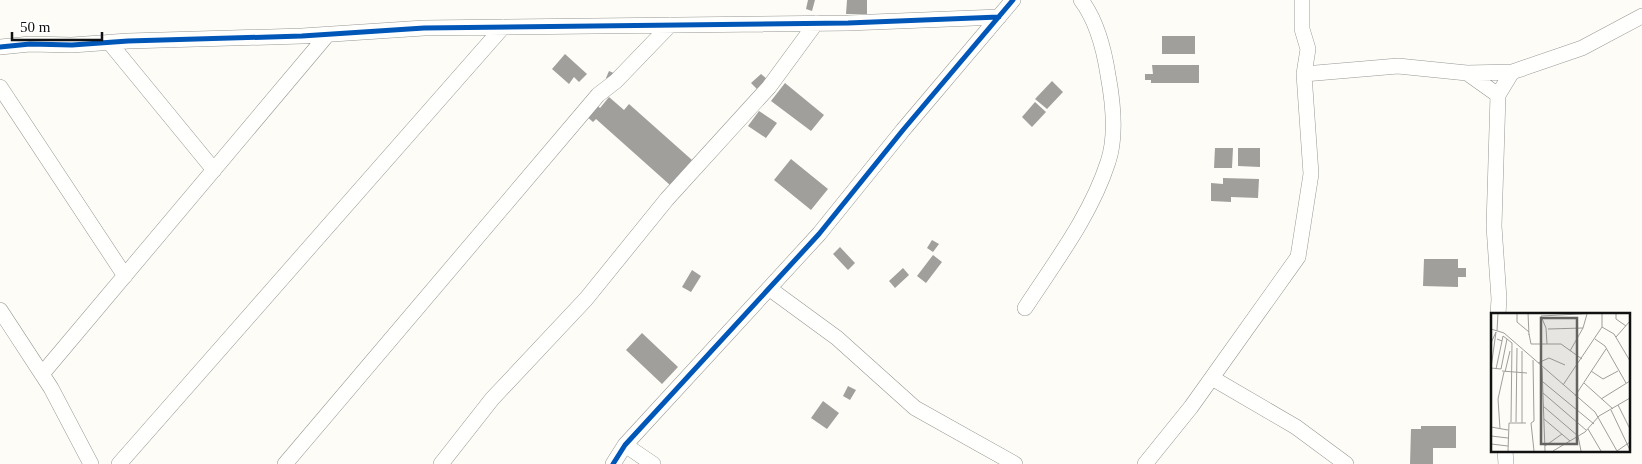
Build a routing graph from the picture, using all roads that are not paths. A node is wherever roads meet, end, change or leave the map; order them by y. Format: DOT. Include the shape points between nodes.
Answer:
graph roads {
  1 [pos="1013,0"];
  2 [pos="1081,0"];
  3 [pos="1302,0"];
  4 [pos="1642,16"];
  5 [pos="999,17"];
  6 [pos="816,23"];
  7 [pos="670,25"];
  8 [pos="503,27"];
  9 [pos="328,34"];
  10 [pos="109,42"];
  11 [pos="0,47"];
  12 [pos="1467,72"];
  13 [pos="1512,72"];
  14 [pos="1304,74"];
  15 [pos="0,87"];
  16 [pos="1498,95"];
  17 [pos="214,170"];
  18 [pos="125,276"];
  19 [pos="770,289"];
  20 [pos="1025,308"];
  21 [pos="0,310"];
  22 [pos="1498,313"];
  23 [pos="42,374"];
  24 [pos="1212,378"];
  25 [pos="626,445"];
  26 [pos="91,464"];
  27 [pos="119,464"];
  28 [pos="285,464"];
  29 [pos="441,464"];
  30 [pos="613,464"];
  31 [pos="653,464"];
  32 [pos="1015,464"];
  33 [pos="1145,464"];
  34 [pos="1346,464"];
  1 -- 5 [label="street"];
  2 -- 20 [label="street" via="1090,12 1105,55 1114,109 1109,161 1084,217"];
  3 -- 14 [label="street" via="1302,29 1308,48"];
  4 -- 13 [label="street" via="1582,48"];
  5 -- 6 [label="street"];
  5 -- 19 [label="street"];
  6 -- 7 [label="street"];
  6 -- 29 [label="street" via="769,87 667,199 586,300 492,399"];
  7 -- 8 [label="street"];
  7 -- 28 [label="street" via="598,96"];
  8 -- 9 [label="street"];
  8 -- 27 [label="street"];
  9 -- 10 [label="street"];
  9 -- 17 [label="street"];
  10 -- 11 [label="street"];
  10 -- 17 [label="street"];
  12 -- 13 [label="street"];
  12 -- 14 [label="street" via="1398,66"];
  12 -- 16 [label="street"];
  13 -- 16 [label="street"];
  14 -- 24 [label="street" via="1311,174 1298,257"];
  15 -- 18 [label="street"];
  16 -- 22 [label="street" via="1494,226"];
  17 -- 18 [label="street"];
  18 -- 23 [label="street"];
  19 -- 25 [label="street"];
  19 -- 32 [label="street" via="837,338 915,408"];
  21 -- 23 [label="street"];
  23 -- 26 [label="street"];
  24 -- 33 [label="street"];
  24 -- 34 [label="street" via="1296,427"];
  25 -- 30 [label="street"];
  25 -- 31 [label="street"];
}
